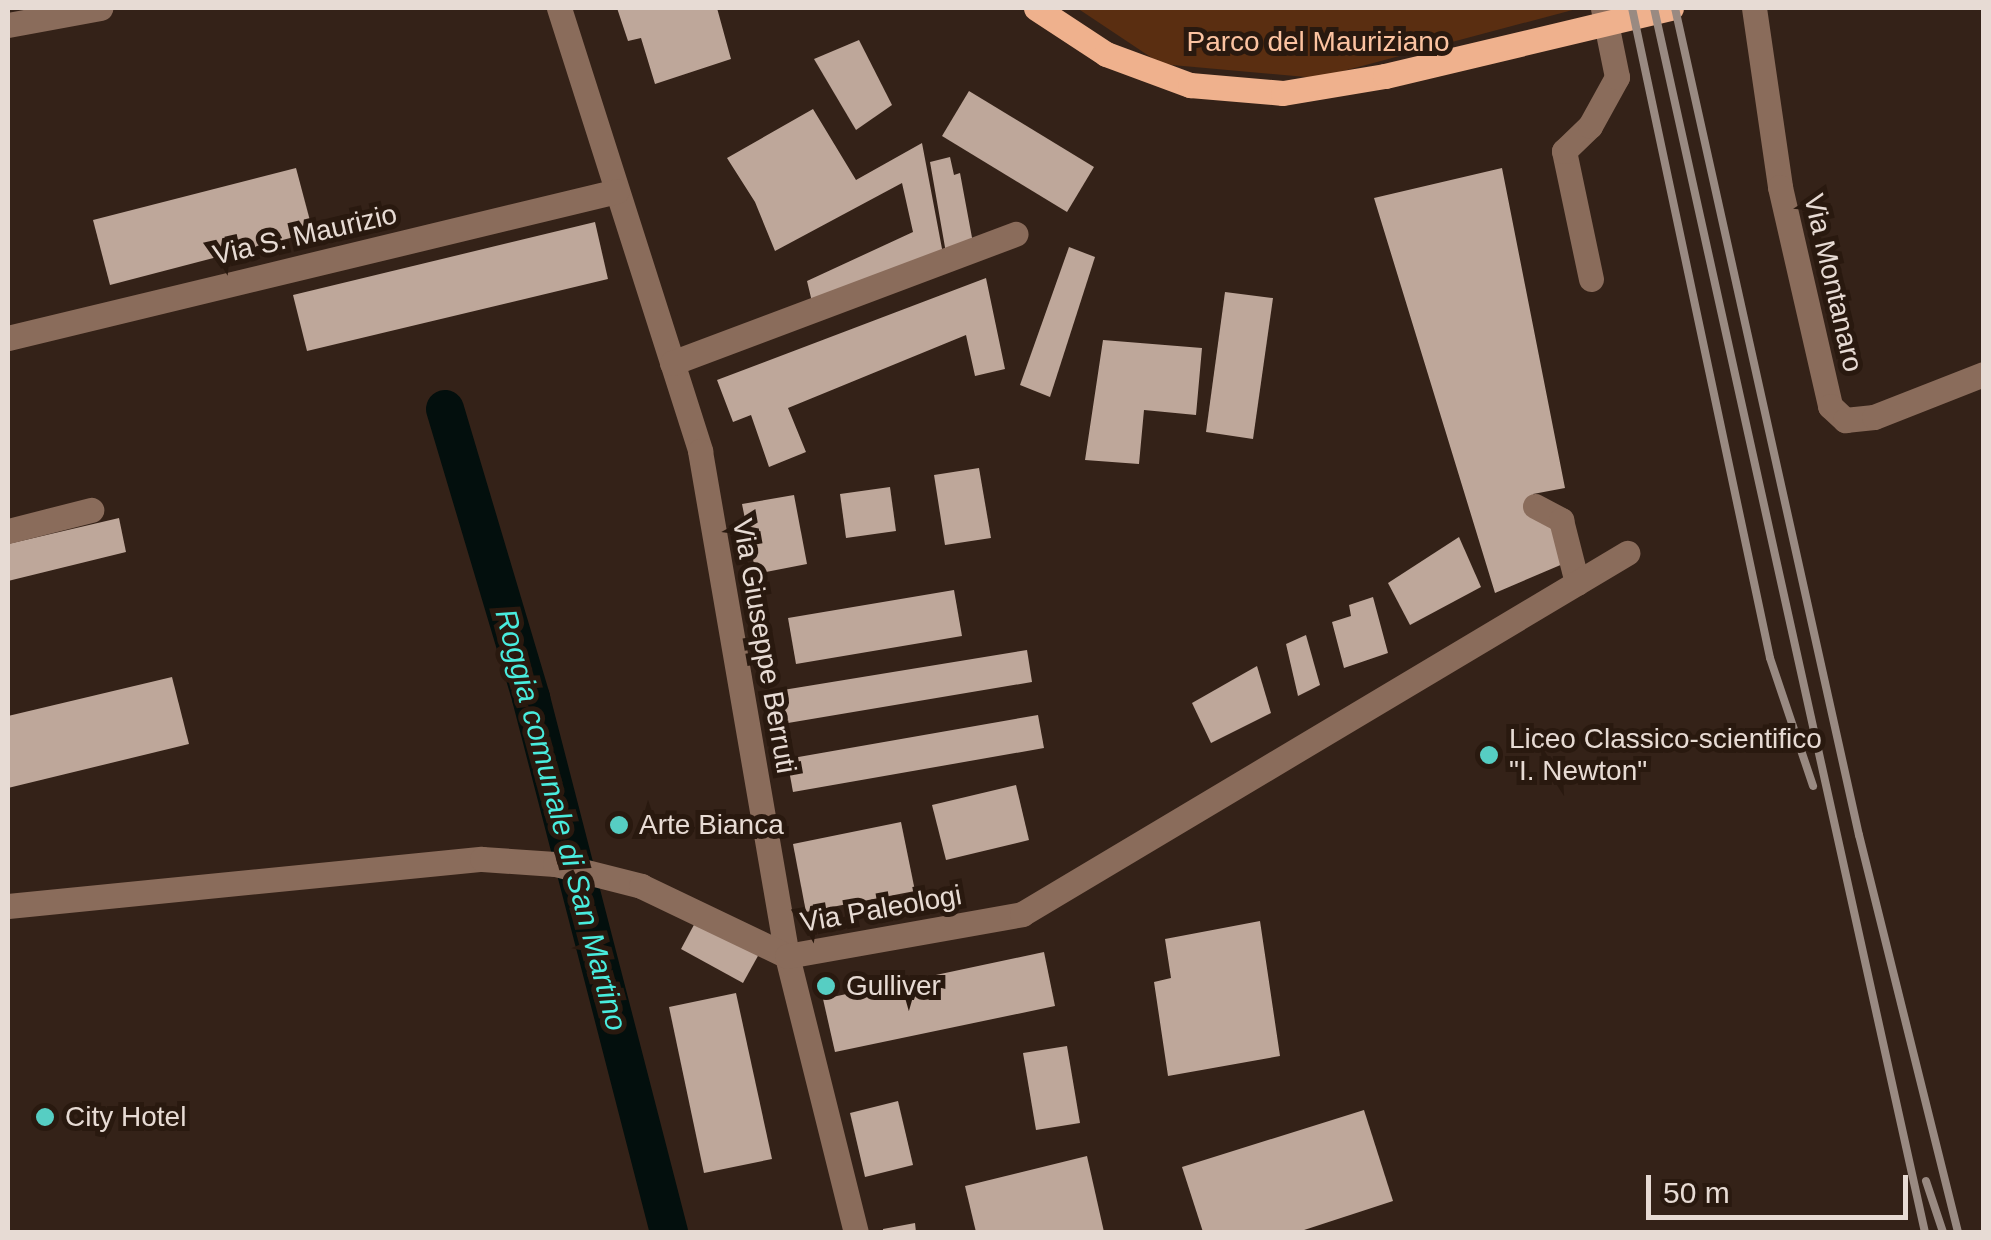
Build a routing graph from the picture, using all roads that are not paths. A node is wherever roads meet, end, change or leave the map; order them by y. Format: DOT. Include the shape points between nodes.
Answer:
graph roads {
  1 [pos="100,8"];
  2 [pos="559,8"];
  3 [pos="1036,8"];
  4 [pos="1603,8"];
  5 [pos="1670,8"];
  6 [pos="1754,8"];
  7 [pos="8,25"];
  8 [pos="617,192"];
  9 [pos="1016,234"];
  10 [pos="1591,279"];
  11 [pos="8,338"];
  12 [pos="672,363"];
  13 [pos="1984,374"];
  14 [pos="1535,506"];
  15 [pos="91,510"];
  16 [pos="8,531"];
  17 [pos="1627,553"];
  18 [pos="1577,583"];
  19 [pos="8,906"];
  20 [pos="787,956"];
  21 [pos="856,1232"];
  1 -- 7 [label="street"];
  2 -- 8 [label="street, Via Giuseppe Berruti"];
  3 -- 5 [label="main road" via="1106,54 1190,86 1282,93 1385,76"];
  4 -- 10 [label="street" via="1617,76 1590,126 1564,151"];
  6 -- 13 [label="street, Via Montanaro" via="1780,188 1830,406 1845,420 1874,417"];
  8 -- 11 [label="street, Via S. Maurizio"];
  8 -- 12 [label="street, Via Giuseppe Berruti"];
  9 -- 12 [label="street"];
  12 -- 20 [label="street, Via Giuseppe Berruti" via="700,450"];
  14 -- 18 [label="street" via="1561,520"];
  15 -- 16 [label="street"];
  17 -- 18 [label="street, Via Paleologi"];
  18 -- 20 [label="street, Via Paleologi" via="1022,914"];
  19 -- 20 [label="street, Via Paleologi" via="482,858 555,864 642,886"];
  20 -- 21 [label="street, Via Giuseppe Berruti"];
}
